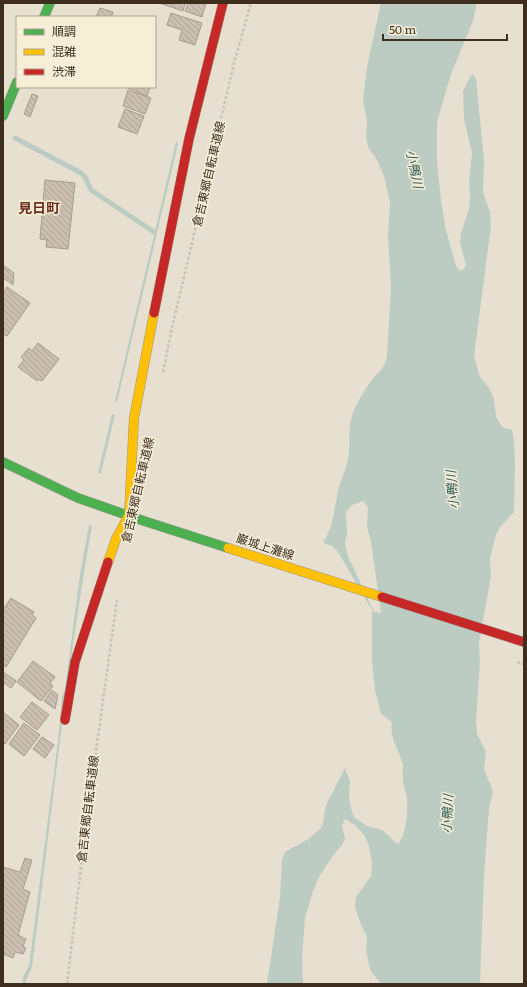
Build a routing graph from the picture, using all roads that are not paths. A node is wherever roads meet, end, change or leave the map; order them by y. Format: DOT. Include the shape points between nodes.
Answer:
graph roads {
  1 [pos="50,3"];
  2 [pos="224,3"];
  3 [pos="44,16"];
  4 [pos="16,84"];
  5 [pos="3,116"];
  6 [pos="3,462"];
  7 [pos="129,515"];
  8 [pos="524,642"];
  9 [pos="65,720"];
  1 -- 3 [label="street"];
  2 -- 7 [label="street" via="189,139 142,372 134,418"];
  4 -- 5 [label="street"];
  6 -- 7 [label="street, 巌城上灘線" via="78,498"];
  7 -- 8 [label="street, 巌城上灘線"];
  7 -- 9 [label="street" via="116,539 75,662"];
}
